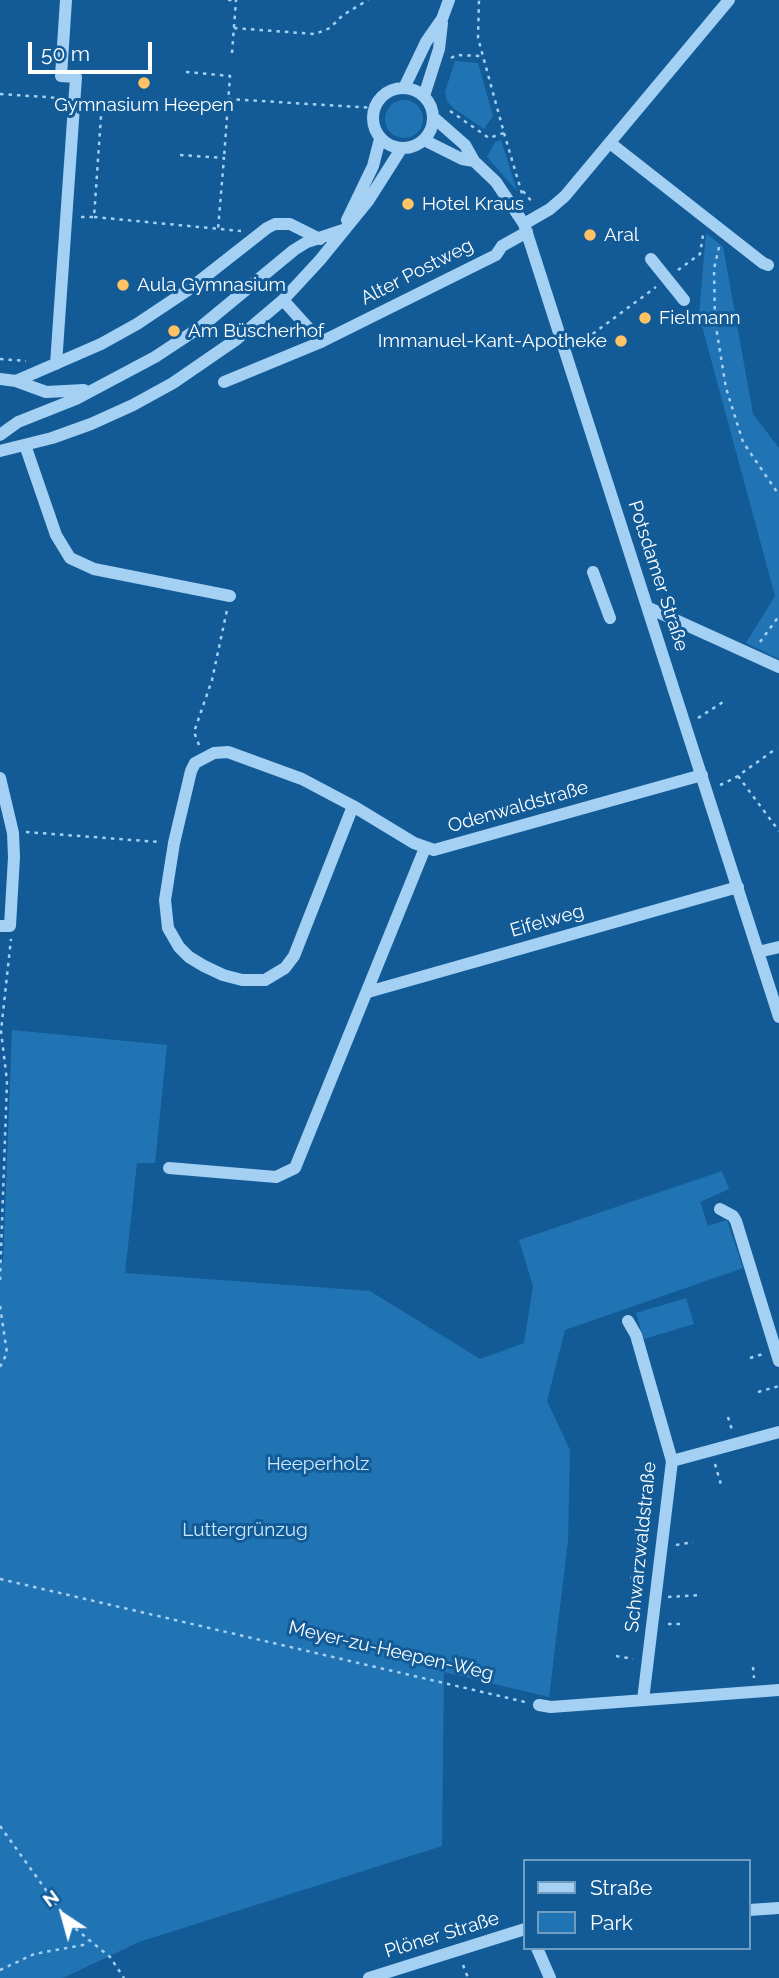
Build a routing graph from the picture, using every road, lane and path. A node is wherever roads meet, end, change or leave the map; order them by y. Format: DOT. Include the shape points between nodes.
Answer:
graph roads {
  1 [pos="66,0"];
  2 [pos="228,0"];
  3 [pos="236,0"];
  4 [pos="368,0"];
  5 [pos="449,0"];
  6 [pos="479,0"];
  7 [pos="729,0"];
  8 [pos="442,19"];
  9 [pos="234,28"];
  10 [pos="232,52"];
  11 [pos="482,57"];
  12 [pos="433,67"];
  13 [pos="186,72"];
  14 [pos="404,88"];
  15 [pos="0,94"];
  16 [pos="424,96"];
  17 [pos="228,99"];
  18 [pos="81,100"];
  19 [pos="374,108"];
  20 [pos="433,117"];
  21 [pos="504,133"];
  22 [pos="380,139"];
  23 [pos="424,140"];
  24 [pos="610,142"];
  25 [pos="401,149"];
  26 [pos="180,155"];
  27 [pos="224,158"];
  28 [pos="474,161"];
  29 [pos="523,191"];
  30 [pos="67,216"];
  31 [pos="94,218"];
  32 [pos="705,218"];
  33 [pos="526,228"];
  34 [pos="218,229"];
  35 [pos="343,230"];
  36 [pos="260,234"];
  37 [pos="727,235"];
  38 [pos="320,239"];
  39 [pos="652,259"];
  40 [pos="768,265"];
  41 [pos="667,279"];
  42 [pos="283,300"];
  43 [pos="684,300"];
  44 [pos="321,342"];
  45 [pos="579,344"];
  46 [pos="56,364"];
  47 [pos="0,379"];
  48 [pos="16,381"];
  49 [pos="223,383"];
  50 [pos="95,388"];
  51 [pos="0,435"];
  52 [pos="25,445"];
  53 [pos="0,451"];
  54 [pos="779,495"];
  55 [pos="593,572"];
  56 [pos="230,596"];
  57 [pos="649,608"];
  58 [pos="779,616"];
  59 [pos="610,618"];
  60 [pos="752,655"];
  61 [pos="779,667"];
  62 [pos="723,702"];
  63 [pos="685,722"];
  64 [pos="777,748"];
  65 [pos="203,758"];
  66 [pos="702,775"];
  67 [pos="738,776"];
  68 [pos="0,778"];
  69 [pos="706,789"];
  70 [pos="353,806"];
  71 [pos="779,831"];
  72 [pos="13,833"];
  73 [pos="174,844"];
  74 [pos="425,848"];
  75 [pos="738,887"];
  76 [pos="5,926"];
  77 [pos="779,947"];
  78 [pos="758,952"];
  79 [pos="368,992"];
  80 [pos="779,1017"];
  81 [pos="2,1058"];
  82 [pos="169,1168"];
  83 [pos="720,1209"];
  84 [pos="0,1280"];
  85 [pos="0,1306"];
  86 [pos="628,1321"];
  87 [pos="779,1360"];
  88 [pos="0,1367"];
  89 [pos="779,1386"];
  90 [pos="758,1392"];
  91 [pos="779,1432"];
  92 [pos="710,1451"];
  93 [pos="672,1461"];
  94 [pos="722,1488"];
  95 [pos="0,1579"];
  96 [pos="656,1595"];
  97 [pos="699,1595"];
  98 [pos="616,1656"];
  99 [pos="648,1661"];
  100 [pos="779,1690"];
  101 [pos="643,1700"];
  102 [pos="539,1705"];
  103 [pos="0,1826"];
  104 [pos="779,1908"];
  105 [pos="751,1910"];
  106 [pos="524,1929"];
  107 [pos="89,1940"];
  108 [pos="538,1950"];
  109 [pos="0,1970"];
  110 [pos="124,1978"];
  111 [pos="369,1978"];
  112 [pos="550,1978"];
  1 -- 18 [label="street" via="61,76 76,76"];
  2 -- 3 [label="path"];
  3 -- 9 [label="path"];
  4 -- 9 [label="path" via="315,34"];
  5 -- 8 [label="street"];
  6 -- 11 [label="path" via="476,24"];
  7 -- 24 [label="street, Alter Postweg"];
  8 -- 12 [label="street"];
  8 -- 14 [label="street"];
  9 -- 10 [label="path"];
  11 -- 12 [label="path" via="457,55"];
  11 -- 21 [label="path"];
  12 -- 16 [label="street"];
  13 -- 17 [label="path" via="230,76"];
  14 -- 16 [label="street"];
  14 -- 19 [label="street" via="389,91"];
  15 -- 18 [label="path"];
  16 -- 20 [label="street"];
  16 -- 21 [label="path" via="489,138"];
  17 -- 19 [label="path"];
  17 -- 27 [label="path"];
  18 -- 30 [label="street"];
  18 -- 31 [label="path" via="102,102"];
  19 -- 22 [label="street" via="374,128"];
  20 -- 23 [label="street"];
  20 -- 28 [label="street, Potsdamer Straße" via="465,145"];
  21 -- 29 [label="path"];
  22 -- 25 [label="street"];
  22 -- 35 [label="street" via="373,166"];
  23 -- 25 [label="street"];
  23 -- 28 [label="street, Potsdamer Straße"];
  24 -- 32 [label="street"];
  24 -- 33 [label="street, Alter Postweg" via="556,204"];
  25 -- 35 [label="street"];
  26 -- 27 [label="path"];
  27 -- 34 [label="path"];
  28 -- 33 [label="street, Potsdamer Straße" via="496,181"];
  30 -- 31 [label="path"];
  30 -- 46 [label="street"];
  31 -- 34 [label="path"];
  32 -- 37 [label="street"];
  32 -- 41 [label="path" via="700,254"];
  33 -- 44 [label="street, Alter Postweg" via="496,254"];
  33 -- 57 [label="street, Potsdamer Straße"];
  34 -- 36 [label="path"];
  35 -- 38 [label="street"];
  35 -- 42 [label="street"];
  36 -- 38 [label="street" via="275,224 290,223"];
  36 -- 46 [label="street" via="155,313"];
  37 -- 40 [label="street"];
  37 -- 54 [label="path" via="713,269 715,321 726,388 743,442"];
  38 -- 50 [label="street" via="284,257 175,345"];
  39 -- 41 [label="street"];
  41 -- 43 [label="street"];
  41 -- 45 [label="path"];
  42 -- 44 [label="street"];
  42 -- 52 [label="street" via="173,383 91,424"];
  44 -- 49 [label="street, Alter Postweg"];
  46 -- 48 [label="street"];
  47 -- 48 [label="street"];
  48 -- 50 [label="street" via="46,392"];
  50 -- 51 [label="street" via="18,422"];
  52 -- 53 [label="street"];
  52 -- 56 [label="street" via="56,535 70,558 94,569"];
  55 -- 59 [label="street"];
  56 -- 65 [label="path" via="212,680 194,732"];
  57 -- 60 [label="street"];
  57 -- 63 [label="street, Potsdamer Straße"];
  58 -- 60 [label="path"];
  60 -- 61 [label="street"];
  62 -- 63 [label="path"];
  63 -- 66 [label="street, Potsdamer Straße"];
  64 -- 67 [label="path"];
  65 -- 70 [label="street, Odenwaldstraße" via="228,752 302,779"];
  65 -- 73 [label="street" via="191,771"];
  66 -- 69 [label="street, Potsdamer Straße"];
  66 -- 74 [label="street, Odenwaldstraße" via="439,850"];
  67 -- 69 [label="path"];
  67 -- 71 [label="path"];
  68 -- 72 [label="street"];
  69 -- 75 [label="street, Potsdamer Straße"];
  70 -- 73 [label="street" via="294,956 285,968 265,980 223,975 189,957 172,938 165,900"];
  70 -- 74 [label="street, Odenwaldstraße"];
  72 -- 73 [label="path"];
  72 -- 76 [label="street" via="13,880"];
  74 -- 79 [label="street"];
  75 -- 78 [label="street, Potsdamer Straße"];
  75 -- 79 [label="street, Eifelweg"];
  76 -- 81 [label="path" via="12,935"];
  77 -- 78 [label="street"];
  78 -- 80 [label="street, Potsdamer Straße"];
  79 -- 82 [label="street" via="295,1168 276,1177"];
  81 -- 84 [label="path" via="7,1081"];
  83 -- 87 [label="street" via="736,1221"];
  85 -- 88 [label="path" via="7,1353"];
  86 -- 93 [label="street, Schwarzwaldstraße"];
  89 -- 90 [label="path"];
  91 -- 92 [label="street"];
  92 -- 93 [label="street"];
  92 -- 94 [label="path"];
  93 -- 96 [label="street, Schwarzwaldstraße"];
  95 -- 102 [label="path, Meyer-zu-Heepen-Weg"];
  96 -- 97 [label="path"];
  96 -- 99 [label="street, Schwarzwaldstraße"];
  98 -- 99 [label="path"];
  99 -- 101 [label="street, Schwarzwaldstraße"];
  100 -- 101 [label="street"];
  101 -- 102 [label="street"];
  103 -- 107 [label="path" via="71,1925"];
  104 -- 105 [label="street"];
  106 -- 111 [label="street, Plöner Straße"];
  107 -- 109 [label="path" via="34,1954"];
  107 -- 110 [label="path" via="110,1957"];
  108 -- 112 [label="street"];
}
